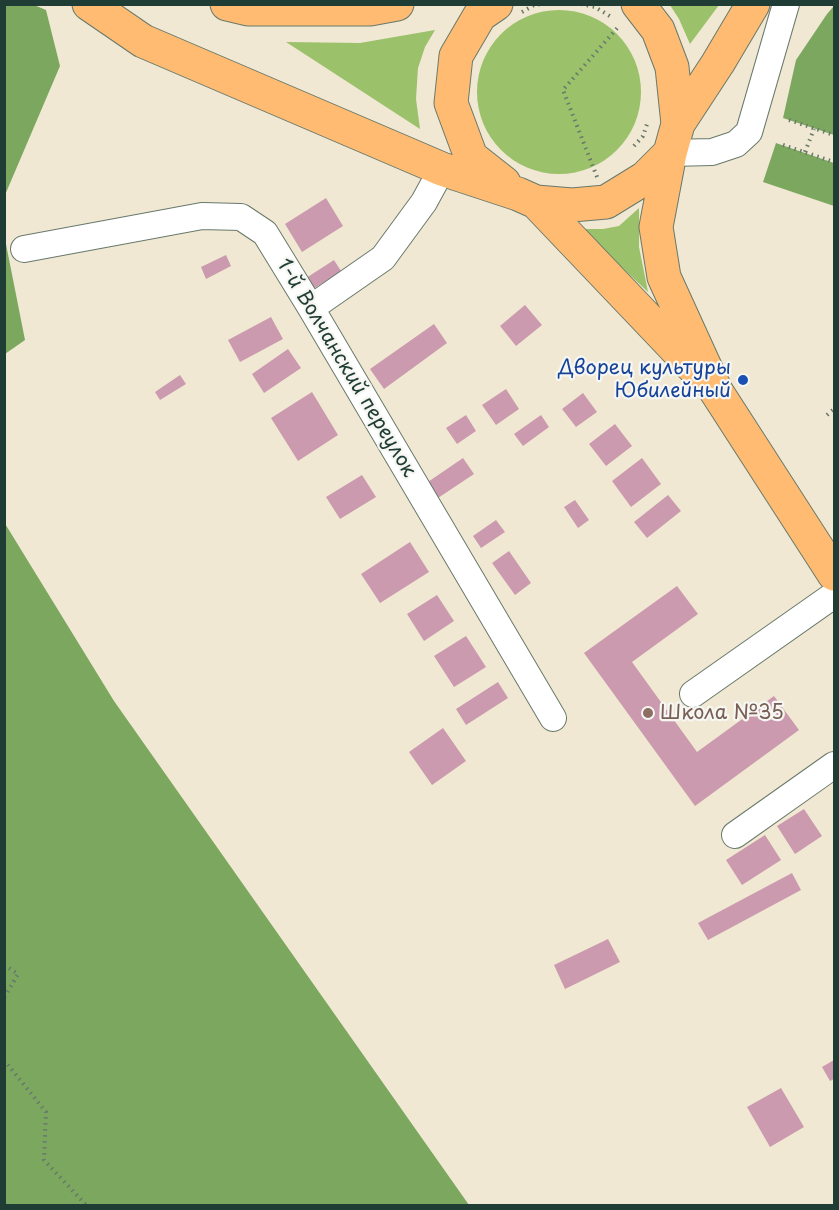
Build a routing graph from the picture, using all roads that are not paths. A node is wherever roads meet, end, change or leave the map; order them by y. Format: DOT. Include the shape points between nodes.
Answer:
graph roads {
  1 [pos="89,4"];
  2 [pos="228,4"];
  3 [pos="397,4"];
  4 [pos="638,4"];
  5 [pos="753,4"];
  6 [pos="786,4"];
  7 [pos="506,9"];
  8 [pos="451,102"];
  9 [pos="666,131"];
  10 [pos="442,169"];
  11 [pos="527,198"];
  12 [pos="24,249"];
  13 [pos="311,308"];
  14 [pos="716,391"];
  15 [pos="831,562"];
  16 [pos="834,595"];
  17 [pos="693,694"];
  18 [pos="553,718"];
  19 [pos="834,765"];
  20 [pos="735,835"];
  1 -- 10 [label="main road" via="143,41"];
  2 -- 3 [label="main road" via="248,9 370,9"];
  4 -- 9 [label="main road" via="658,30 672,67"];
  5 -- 9 [label="main road" via="718,63"];
  6 -- 9 [label="street" via="749,132 736,144 712,152"];
  7 -- 8 [label="main road" via="480,15 456,56"];
  8 -- 10 [label="main road"];
  8 -- 11 [label="main road" via="471,157"];
  9 -- 11 [label="main road" via="645,178 599,182 572,205"];
  9 -- 14 [label="main road" via="656,227 664,277"];
  10 -- 11 [label="main road"];
  10 -- 13 [label="street" via="424,202 383,258"];
  11 -- 14 [label="main road"];
  12 -- 13 [label="street, 1-й Волчанский переулок" via="202,216 241,217 265,233"];
  13 -- 18 [label="street, 1-й Волчанский переулок"];
  14 -- 15 [label="main road"];
  16 -- 17 [label="street"];
  19 -- 20 [label="street"];
}
